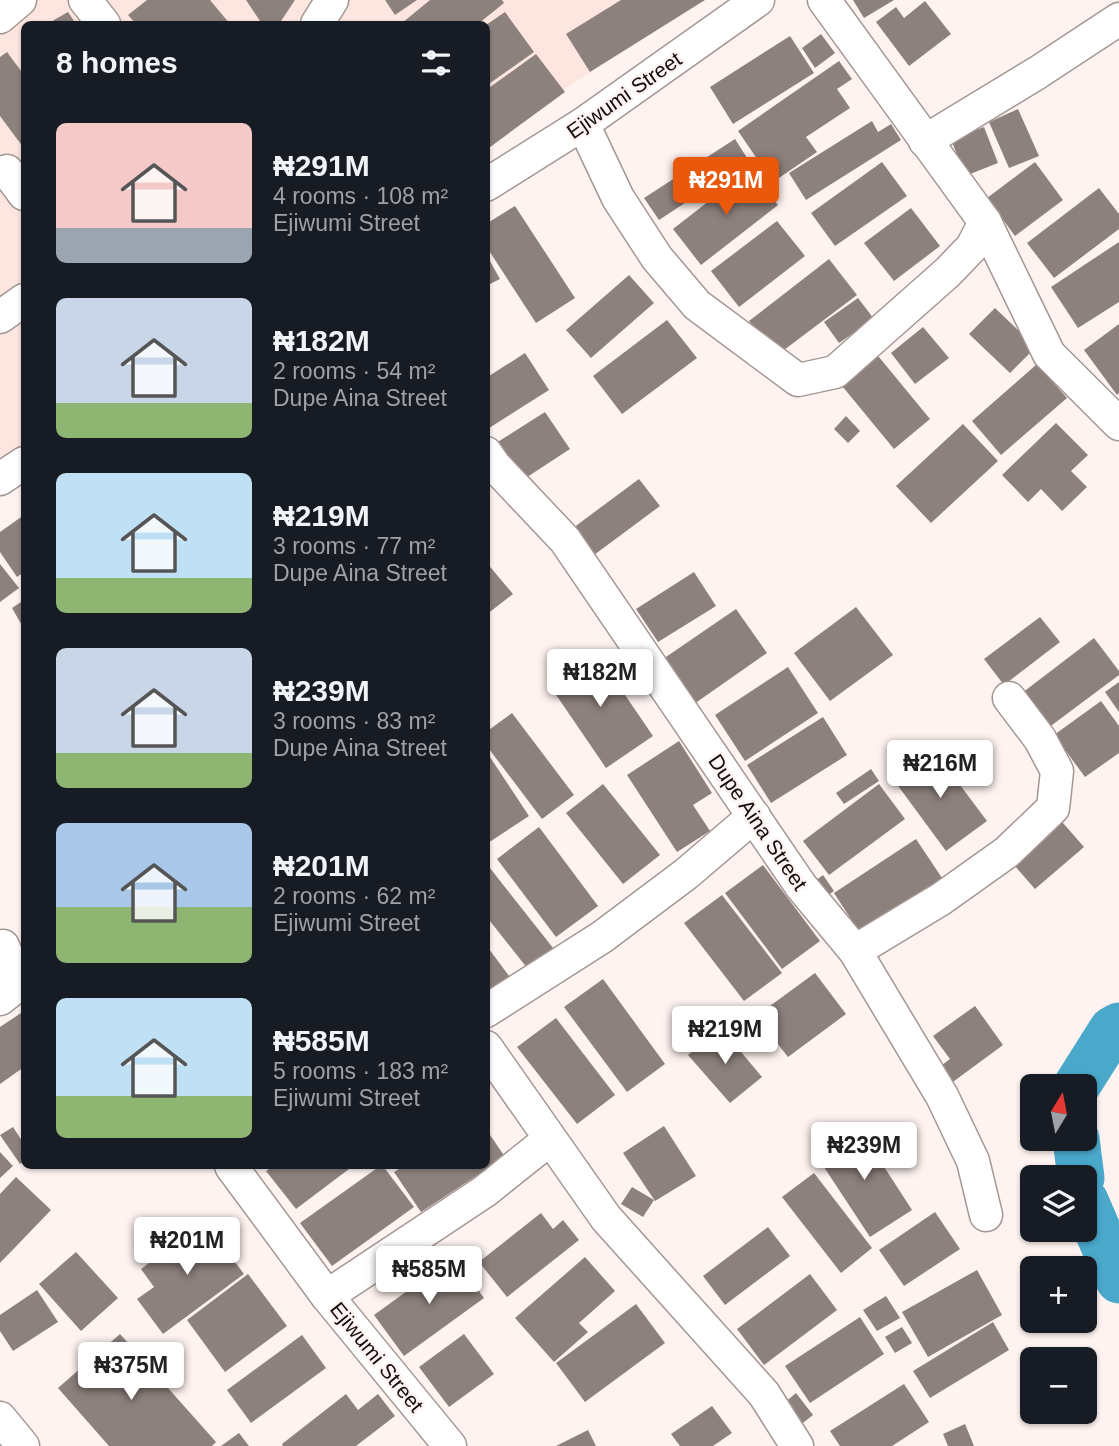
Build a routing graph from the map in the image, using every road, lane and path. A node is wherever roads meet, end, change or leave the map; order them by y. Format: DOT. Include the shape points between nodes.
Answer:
graph roads {
  1 [pos="20,0"];
  2 [pos="85,0"];
  3 [pos="332,0"];
  4 [pos="758,0"];
  5 [pos="824,0"];
  6 [pos="0,17"];
  7 [pos="1119,19"];
  8 [pos="102,21"];
  9 [pos="319,21"];
  10 [pos="583,124"];
  11 [pos="925,141"];
  12 [pos="490,183"];
  13 [pos="985,222"];
  14 [pos="21,302"];
  15 [pos="0,317"];
  16 [pos="1119,424"];
  17 [pos="490,459"];
  18 [pos="21,465"];
  19 [pos="0,479"];
  20 [pos="1009,698"];
  21 [pos="754,816"];
  22 [pos="9,947"];
  23 [pos="855,951"];
  24 [pos="0,999"];
  25 [pos="490,1008"];
  26 [pos="490,1053"];
  27 [pos="550,1139"];
  28 [pos="233,1169"];
  29 [pos="986,1215"];
  30 [pos="327,1296"];
  31 [pos="0,1418"];
  32 [pos="23,1446"];
  33 [pos="450,1446"];
  34 [pos="797,1446"];
  1 -- 6 [label="street"];
  2 -- 8 [label="street"];
  3 -- 9 [label="street"];
  4 -- 10 [label="street, Ejiwumi Street"];
  5 -- 11 [label="street"];
  7 -- 11 [label="street"];
  10 -- 12 [label="street, Ejiwumi Street"];
  10 -- 13 [label="street" via="618,198 657,258 697,305 798,380 835,372 948,272 972,247"];
  11 -- 13 [label="street"];
  13 -- 16 [label="street" via="1049,354"];
  14 -- 15 [label="street"];
  17 -- 21 [label="street, Dupe Aina Street" via="565,540"];
  18 -- 19 [label="street"];
  20 -- 23 [label="street" via="1057,771 1052,808 1007,852"];
  21 -- 23 [label="street, Dupe Aina Street" via="800,886"];
  21 -- 25 [label="street" via="601,937"];
  22 -- 24 [label="street" via="19,984"];
  23 -- 29 [label="street, Dupe Aina Street" via="942,1096 973,1161"];
  26 -- 27 [label="street"];
  27 -- 30 [label="street" via="485,1191"];
  27 -- 34 [label="street" via="606,1218 764,1394"];
  28 -- 30 [label="street, Ejiwumi Street"];
  30 -- 33 [label="street, Ejiwumi Street"];
  31 -- 32 [label="street"];
}
